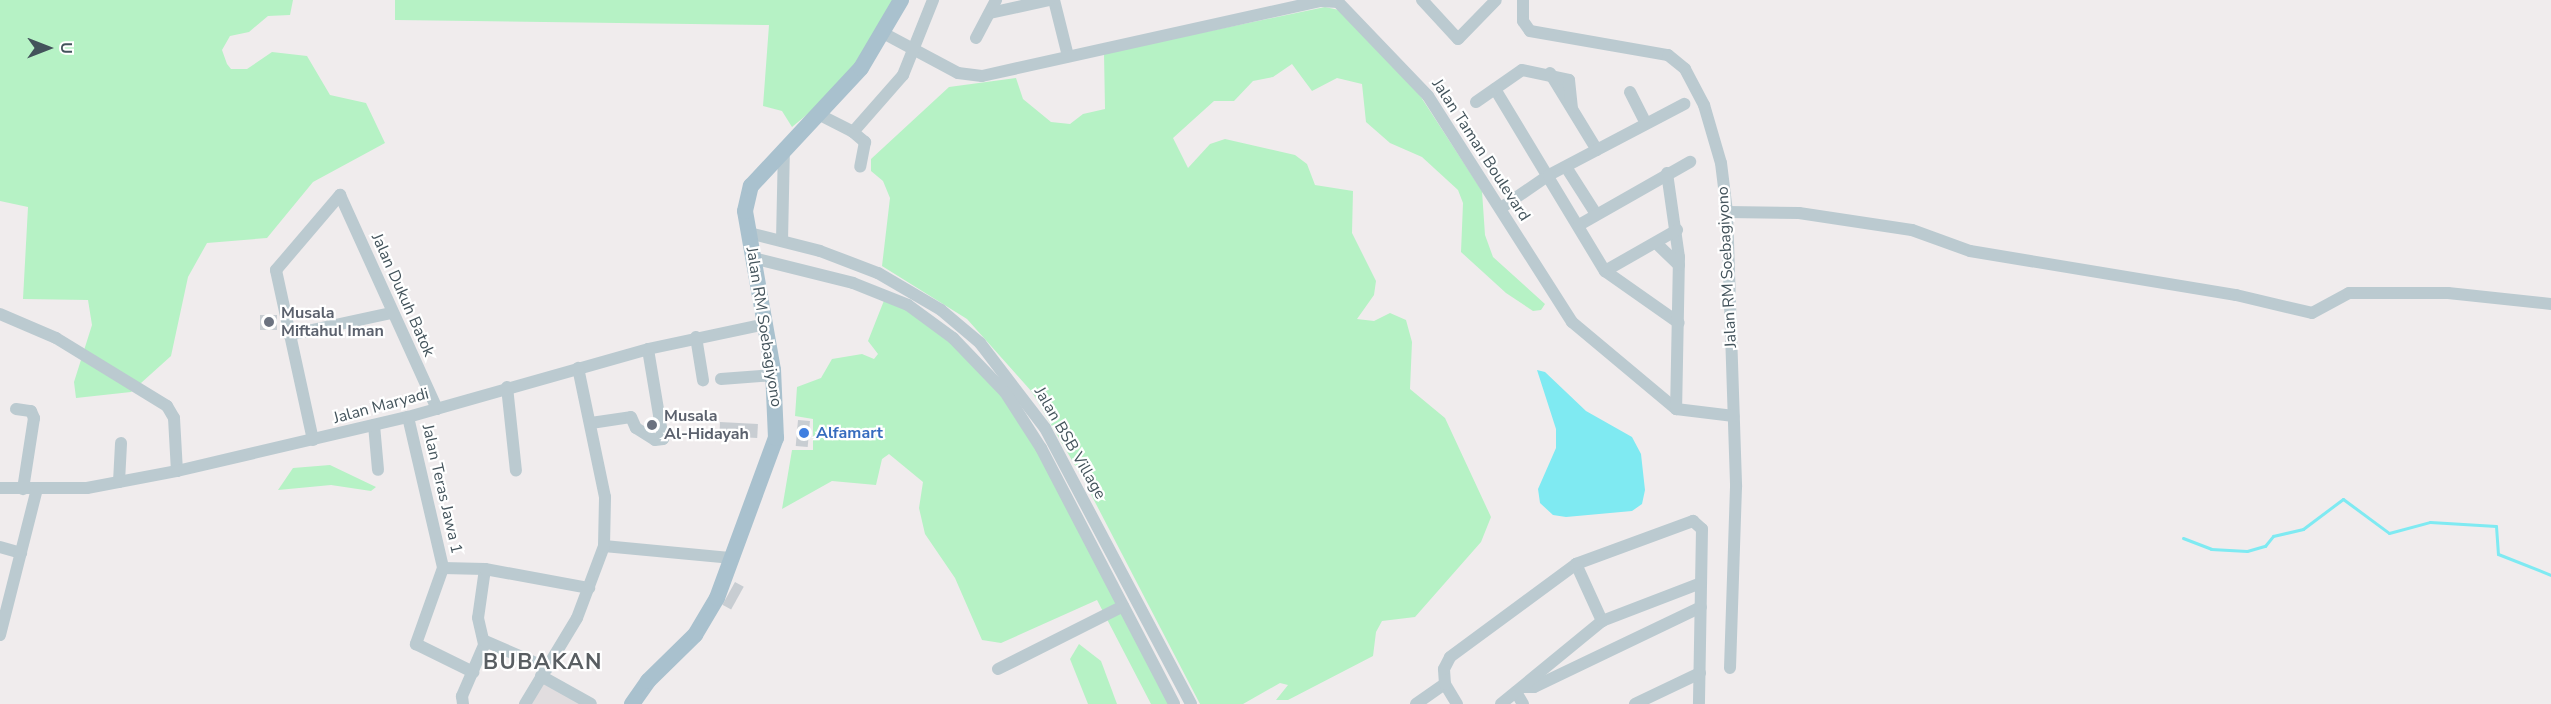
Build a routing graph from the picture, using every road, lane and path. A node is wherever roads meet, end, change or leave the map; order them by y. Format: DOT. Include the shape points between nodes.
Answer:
graph roads {
  1 [pos="901,0"];
  2 [pos="933,0"];
  3 [pos="996,0"];
  4 [pos="1048,0"];
  5 [pos="1054,0"];
  6 [pos="1422,0"];
  7 [pos="1496,0"];
  8 [pos="1523,0"];
  9 [pos="1334,1"];
  10 [pos="990,13"];
  11 [pos="885,34"];
  12 [pos="976,38"];
  13 [pos="915,50"];
  14 [pos="1068,56"];
  15 [pos="1495,89"];
  16 [pos="1630,92"];
  17 [pos="1476,102"];
  18 [pos="1684,104"];
  19 [pos="818,114"];
  20 [pos="1645,121"];
  21 [pos="853,132"];
  22 [pos="784,147"];
  23 [pos="1597,150"];
  24 [pos="1690,162"];
  25 [pos="860,167"];
  26 [pos="1566,167"];
  27 [pos="1667,173"];
  28 [pos="1549,175"];
  29 [pos="1501,208"];
  30 [pos="1727,212"];
  31 [pos="1596,214"];
  32 [pos="1579,225"];
  33 [pos="1677,230"];
  34 [pos="749,233"];
  35 [pos="782,241"];
  36 [pos="1656,243"];
  37 [pos="753,258"];
  38 [pos="1679,265"];
  39 [pos="1605,271"];
  40 [pos="2551,304"];
  41 [pos="392,313"];
  42 [pos="0,314"];
  43 [pos="1679,323"];
  44 [pos="766,324"];
  45 [pos="289,335"];
  46 [pos="696,337"];
  47 [pos="648,349"];
  48 [pos="578,368"];
  49 [pos="774,375"];
  50 [pos="721,379"];
  51 [pos="703,380"];
  52 [pos="507,387"];
  53 [pos="16,409"];
  54 [pos="436,409"];
  55 [pos="1676,409"];
  56 [pos="1734,416"];
  57 [pos="408,417"];
  58 [pos="591,423"];
  59 [pos="374,425"];
  60 [pos="313,440"];
  61 [pos="121,443"];
  62 [pos="378,470"];
  63 [pos="177,471"];
  64 [pos="516,471"];
  65 [pos="119,482"];
  66 [pos="0,488"];
  67 [pos="23,489"];
  68 [pos="37,489"];
  69 [pos="604,546"];
  70 [pos="0,547"];
  71 [pos="21,554"];
  72 [pos="732,558"];
  73 [pos="1576,564"];
  74 [pos="443,568"];
  75 [pos="485,569"];
  76 [pos="1701,583"];
  77 [pos="589,588"];
  78 [pos="1123,606"];
  79 [pos="1701,608"];
  80 [pos="1602,621"];
  81 [pos="0,635"];
  82 [pos="485,641"];
  83 [pos="1730,668"];
  84 [pos="998,669"];
  85 [pos="473,672"];
  86 [pos="544,672"];
  87 [pos="1700,673"];
  88 [pos="1445,684"];
  89 [pos="1520,690"];
  90 [pos="464,704"];
  91 [pos="525,704"];
  92 [pos="591,704"];
  93 [pos="632,704"];
  94 [pos="1174,704"];
  95 [pos="1191,704"];
  96 [pos="1416,704"];
  97 [pos="1457,704"];
  98 [pos="1501,704"];
  99 [pos="1523,704"];
  100 [pos="1635,704"];
  101 [pos="1699,704"];
  1 -- 11 [label="main road, Jalan RM Soebagiyono"];
  2 -- 13 [label="street"];
  3 -- 10 [label="street"];
  4 -- 10 [label="street"];
  5 -- 14 [label="street"];
  6 -- 7 [label="street" via="1458,39 1491,10"];
  8 -- 30 [label="street, Jalan RM Soebagiyono" via="1523,21 1530,31 1654,49 1685,69 1704,105 1720,163"];
  9 -- 14 [label="street, Jalan Taman Boulevard"];
  9 -- 29 [label="street, Jalan Taman Boulevard" via="1428,96"];
  10 -- 12 [label="street"];
  11 -- 13 [label="street, Jalan Taman Boulevard"];
  11 -- 19 [label="main road, Jalan RM Soebagiyono"];
  13 -- 14 [label="street, Jalan Taman Boulevard" via="958,73 976,76"];
  13 -- 21 [label="street" via="903,75"];
  15 -- 17 [label="street"];
  15 -- 23 [label="street" via="1522,70 1550,74"];
  15 -- 28 [label="street"];
  16 -- 20 [label="street"];
  18 -- 20 [label="street"];
  19 -- 21 [label="street"];
  19 -- 22 [label="main road, Jalan RM Soebagiyono"];
  20 -- 23 [label="street"];
  21 -- 25 [label="street" via="865,142"];
  22 -- 34 [label="main road, Jalan RM Soebagiyono" via="751,186 745,211"];
  22 -- 35 [label="street"];
  23 -- 26 [label="street"];
  24 -- 27 [label="street"];
  26 -- 28 [label="street"];
  26 -- 31 [label="street"];
  27 -- 31 [label="street"];
  27 -- 33 [label="street"];
  28 -- 29 [label="street"];
  28 -- 32 [label="street"];
  29 -- 55 [label="street, Jalan Taman Boulevard" via="1572,322"];
  30 -- 40 [label="street" via="1799,213 1912,230 1970,251 2236,295 2312,313 2349,293 2448,293"];
  30 -- 56 [label="street, Jalan RM Soebagiyono"];
  31 -- 32 [label="street"];
  32 -- 39 [label="street"];
  33 -- 36 [label="street"];
  33 -- 38 [label="street"];
  34 -- 35 [label="street, Jalan BSB Village"];
  34 -- 37 [label="main road, Jalan RM Soebagiyono"];
  35 -- 95 [label="street, Jalan BSB Village" via="838,257 888,278 962,325 1005,371 1076,482"];
  36 -- 38 [label="street"];
  36 -- 39 [label="street"];
  37 -- 44 [label="main road, Jalan RM Soebagiyono"];
  37 -- 78 [label="street" via="873,290 908,305 953,338 1005,392 1023,420"];
  38 -- 43 [label="street"];
  39 -- 43 [label="street"];
  41 -- 45 [label="street"];
  41 -- 45 [label="street, Jalan Dukuh Batok" via="340,195 276,270"];
  41 -- 54 [label="street, Jalan Dukuh Batok"];
  42 -- 63 [label="street" via="56,338 167,406 174,418"];
  43 -- 55 [label="street"];
  44 -- 46 [label="street, Jalan Maryadi"];
  44 -- 49 [label="main road, Jalan RM Soebagiyono"];
  45 -- 60 [label="street"];
  46 -- 47 [label="street, Jalan Maryadi"];
  46 -- 51 [label="street"];
  47 -- 48 [label="street, Jalan Maryadi"];
  47 -- 58 [label="street" via="663,439 655,440 636,428 631,417"];
  48 -- 52 [label="street, Jalan Maryadi"];
  48 -- 58 [label="street"];
  49 -- 50 [label="street"];
  49 -- 72 [label="main road, Jalan RM Soebagiyono" via="776,438"];
  52 -- 54 [label="street, Jalan Maryadi"];
  52 -- 64 [label="street"];
  53 -- 67 [label="street" via="31,411 34,418"];
  54 -- 57 [label="street, Jalan Maryadi"];
  55 -- 56 [label="street"];
  56 -- 83 [label="street, Jalan RM Soebagiyono"];
  57 -- 59 [label="street, Jalan Maryadi"];
  57 -- 74 [label="street, Jalan Teras Jawa 1"];
  58 -- 69 [label="street" via="605,497"];
  59 -- 60 [label="street, Jalan Maryadi"];
  59 -- 62 [label="street"];
  60 -- 63 [label="street, Jalan Maryadi"];
  61 -- 65 [label="street"];
  63 -- 65 [label="street, Jalan Maryadi"];
  65 -- 68 [label="street, Jalan Maryadi"];
  66 -- 67 [label="street, Jalan Maryadi"];
  67 -- 68 [label="street, Jalan Maryadi"];
  68 -- 71 [label="street"];
  69 -- 72 [label="street"];
  69 -- 77 [label="street"];
  70 -- 71 [label="street"];
  71 -- 81 [label="street"];
  72 -- 93 [label="main road, Jalan RM Soebagiyono" via="717,598 695,635 648,681"];
  73 -- 76 [label="street" via="1693,521 1702,529"];
  73 -- 80 [label="street"];
  73 -- 88 [label="street" via="1450,657"];
  74 -- 75 [label="street"];
  74 -- 85 [label="street, Jalan Teras Jawa 1" via="416,644"];
  75 -- 77 [label="street"];
  75 -- 82 [label="street" via="478,618"];
  76 -- 79 [label="street"];
  76 -- 80 [label="street"];
  77 -- 86 [label="street"];
  78 -- 84 [label="street"];
  78 -- 94 [label="street"];
  79 -- 87 [label="street"];
  79 -- 89 [label="street" via="1534,687"];
  80 -- 89 [label="street" via="1530,676"];
  82 -- 85 [label="street"];
  82 -- 86 [label="street"];
  85 -- 90 [label="street" via="462,696"];
  86 -- 91 [label="street"];
  86 -- 92 [label="street"];
  87 -- 100 [label="street"];
  87 -- 101 [label="street"];
  88 -- 96 [label="street"];
  88 -- 97 [label="street"];
  89 -- 98 [label="street"];
  89 -- 99 [label="street"];
}
